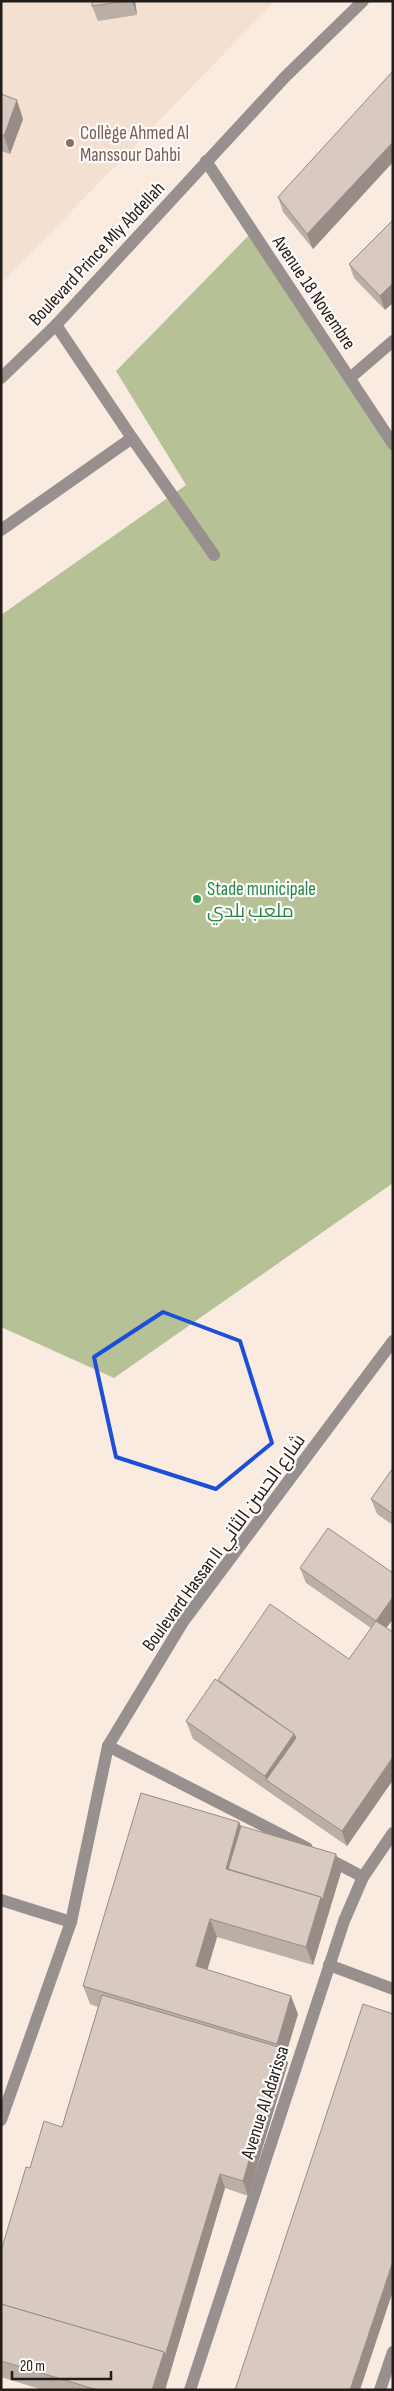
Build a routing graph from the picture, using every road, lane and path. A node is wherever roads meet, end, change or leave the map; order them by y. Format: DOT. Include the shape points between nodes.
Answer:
graph roads {
  1 [pos="363,1"];
  2 [pos="206,161"];
  3 [pos="56,325"];
  4 [pos="393,341"];
  5 [pos="1,378"];
  6 [pos="350,378"];
  7 [pos="132,438"];
  8 [pos="393,444"];
  9 [pos="1,530"];
  10 [pos="214,555"];
  11 [pos="391,1346"];
  12 [pos="108,1746"];
  13 [pos="393,1833"];
  14 [pos="363,1877"];
  15 [pos="1,1900"];
  16 [pos="72,1922"];
  17 [pos="329,1965"];
  18 [pos="393,1989"];
  19 [pos="1,2120"];
  20 [pos="393,2352"];
  21 [pos="190,2390"];
  22 [pos="380,2390"];
  1 -- 2 [label="street, Boulevard Prince Mly Abdellah"];
  2 -- 3 [label="street, Boulevard Prince Mly Abdellah"];
  2 -- 6 [label="street, Avenue 18 Novembre"];
  3 -- 5 [label="street, Boulevard Prince Mly Abdellah"];
  3 -- 7 [label="street"];
  4 -- 6 [label="street"];
  6 -- 8 [label="street, Avenue 18 Novembre"];
  7 -- 9 [label="street"];
  7 -- 10 [label="street"];
  11 -- 12 [label="street, Boulevard Hassan II شارع الحسن الثاني" via="183,1622"];
  12 -- 14 [label="street"];
  12 -- 16 [label="street, Boulevard Hassan II شارع الحسن الثاني"];
  13 -- 14 [label="street, Avenue Al Adarissa"];
  14 -- 17 [label="street, Avenue Al Adarissa"];
  15 -- 16 [label="street"];
  16 -- 19 [label="street, Boulevard Hassan II شارع الحسن الثاني"];
  17 -- 18 [label="street"];
  17 -- 21 [label="street, Avenue Al Adarissa"];
  20 -- 22 [label="street"];
}
